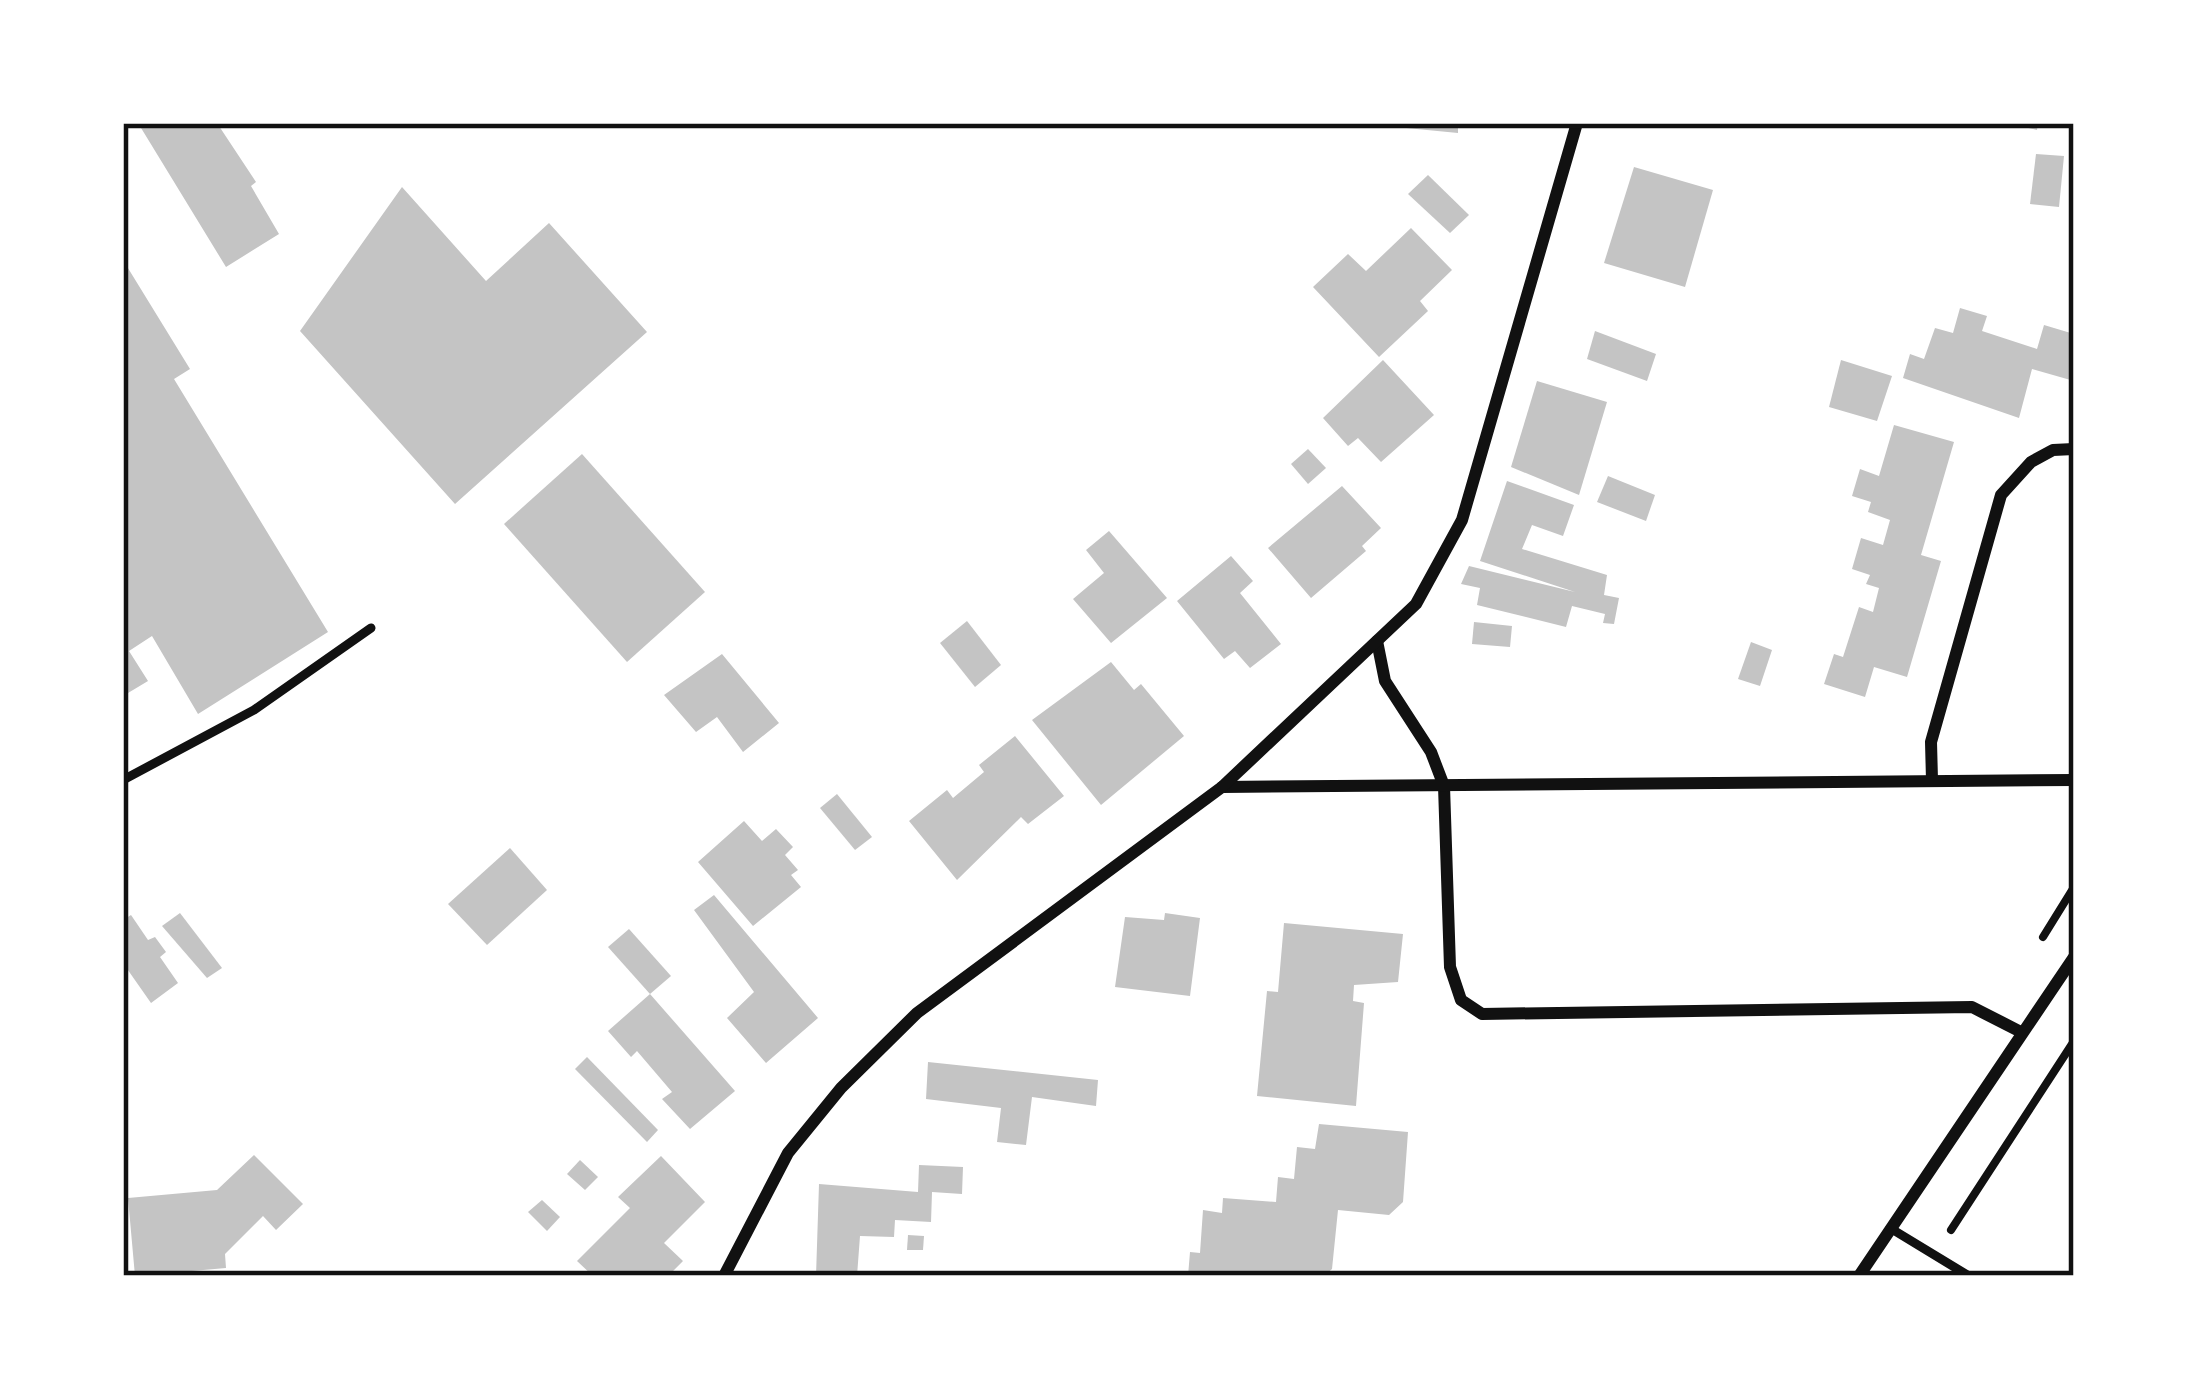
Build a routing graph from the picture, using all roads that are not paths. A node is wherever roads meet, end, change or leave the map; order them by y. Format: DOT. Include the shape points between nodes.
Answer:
graph roads {
  1 [pos="1577,123"];
  2 [pos="2074,449"];
  3 [pos="371,628"];
  4 [pos="1377,641"];
  5 [pos="123,780"];
  6 [pos="1932,780"];
  7 [pos="2074,780"];
  8 [pos="1444,786"];
  9 [pos="1222,787"];
  10 [pos="2074,957"];
  11 [pos="2019,1031"];
  12 [pos="1890,1228"];
  13 [pos="724,1276"];
  14 [pos="1859,1276"];
  15 [pos="1969,1276"];
  1 -- 4 [label="street" via="1462,520 1416,604"];
  2 -- 6 [label="street" via="2031,462 2001,495 1930,742"];
  3 -- 5 [label="lane" via="254,710"];
  4 -- 8 [label="street" via="1385,681"];
  4 -- 9 [label="street"];
  6 -- 7 [label="street"];
  6 -- 8 [label="street"];
  8 -- 9 [label="street"];
  8 -- 11 [label="street" via="1450,967 1461,1000 1482,1014 1972,1006"];
  9 -- 13 [label="street" via="917,1013 788,1153"];
  10 -- 11 [label="street"];
  11 -- 12 [label="street"];
  12 -- 14 [label="street"];
  12 -- 15 [label="lane"];
}
